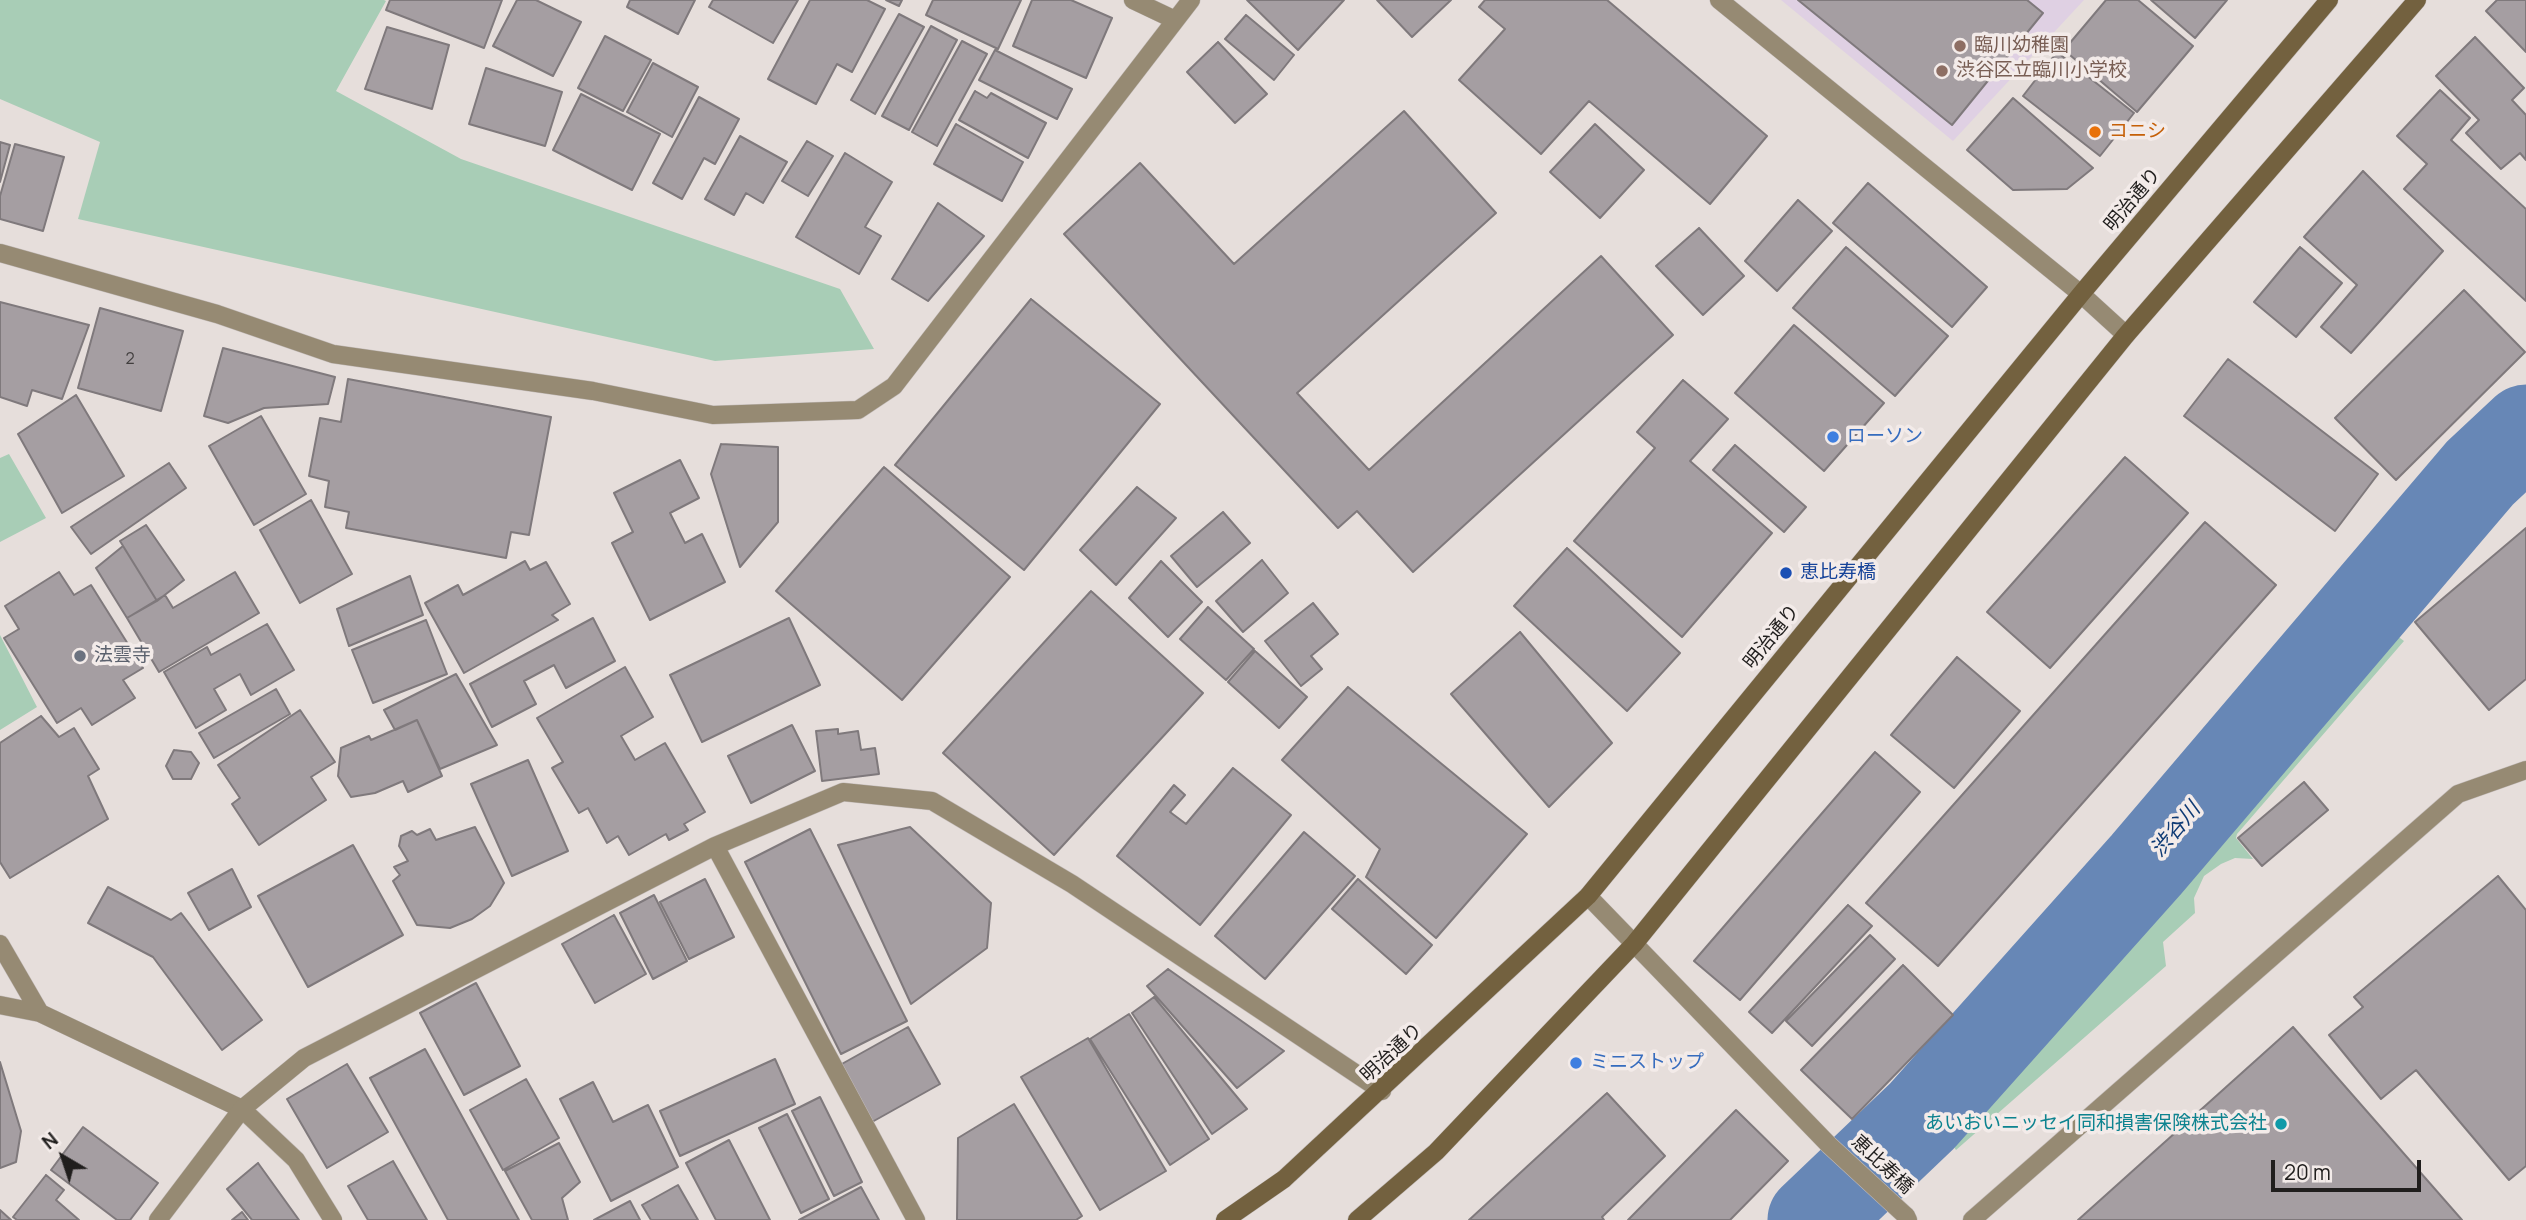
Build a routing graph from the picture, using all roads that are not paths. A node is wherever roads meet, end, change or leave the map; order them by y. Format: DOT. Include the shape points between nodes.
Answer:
graph roads {
  1 [pos="1133,0"];
  2 [pos="1191,0"];
  3 [pos="1719,0"];
  4 [pos="2329,0"];
  5 [pos="2417,0"];
  6 [pos="1173,19"];
  7 [pos="0,253"];
  8 [pos="2081,294"];
  9 [pos="2126,335"];
  10 [pos="2526,770"];
  11 [pos="715,846"];
  12 [pos="1588,896"];
  13 [pos="0,944"];
  14 [pos="1634,944"];
  15 [pos="0,1005"];
  16 [pos="40,1013"];
  17 [pos="1382,1091"];
  18 [pos="242,1109"];
  19 [pos="1907,1218"];
  20 [pos="158,1220"];
  21 [pos="333,1220"];
  22 [pos="916,1220"];
  23 [pos="1225,1220"];
  24 [pos="1357,1220"];
  25 [pos="1972,1220"];
  1 -- 6 [label="street"];
  2 -- 6 [label="street"];
  3 -- 8 [label="street"];
  4 -- 8 [label="main road, 明治通り"];
  5 -- 9 [label="main road"];
  6 -- 7 [label="street" via="894,386 858,410 713,415 593,391 333,354 217,314"];
  8 -- 9 [label="street"];
  8 -- 12 [label="main road, 明治通り"];
  9 -- 14 [label="main road"];
  10 -- 25 [label="street" via="2458,794"];
  11 -- 17 [label="street" via="843,792 932,801 1072,884"];
  11 -- 18 [label="street" via="304,1058"];
  11 -- 22 [label="street"];
  12 -- 14 [label="street, 恵比寿橋"];
  12 -- 17 [label="main road, 明治通り"];
  13 -- 16 [label="street"];
  14 -- 19 [label="street, 恵比寿橋" via="1829,1145"];
  14 -- 24 [label="main road" via="1436,1152"];
  15 -- 16 [label="street"];
  16 -- 18 [label="street"];
  17 -- 23 [label="main road, 明治通り" via="1284,1179"];
  18 -- 20 [label="street"];
  18 -- 21 [label="street" via="296,1160"];
}
